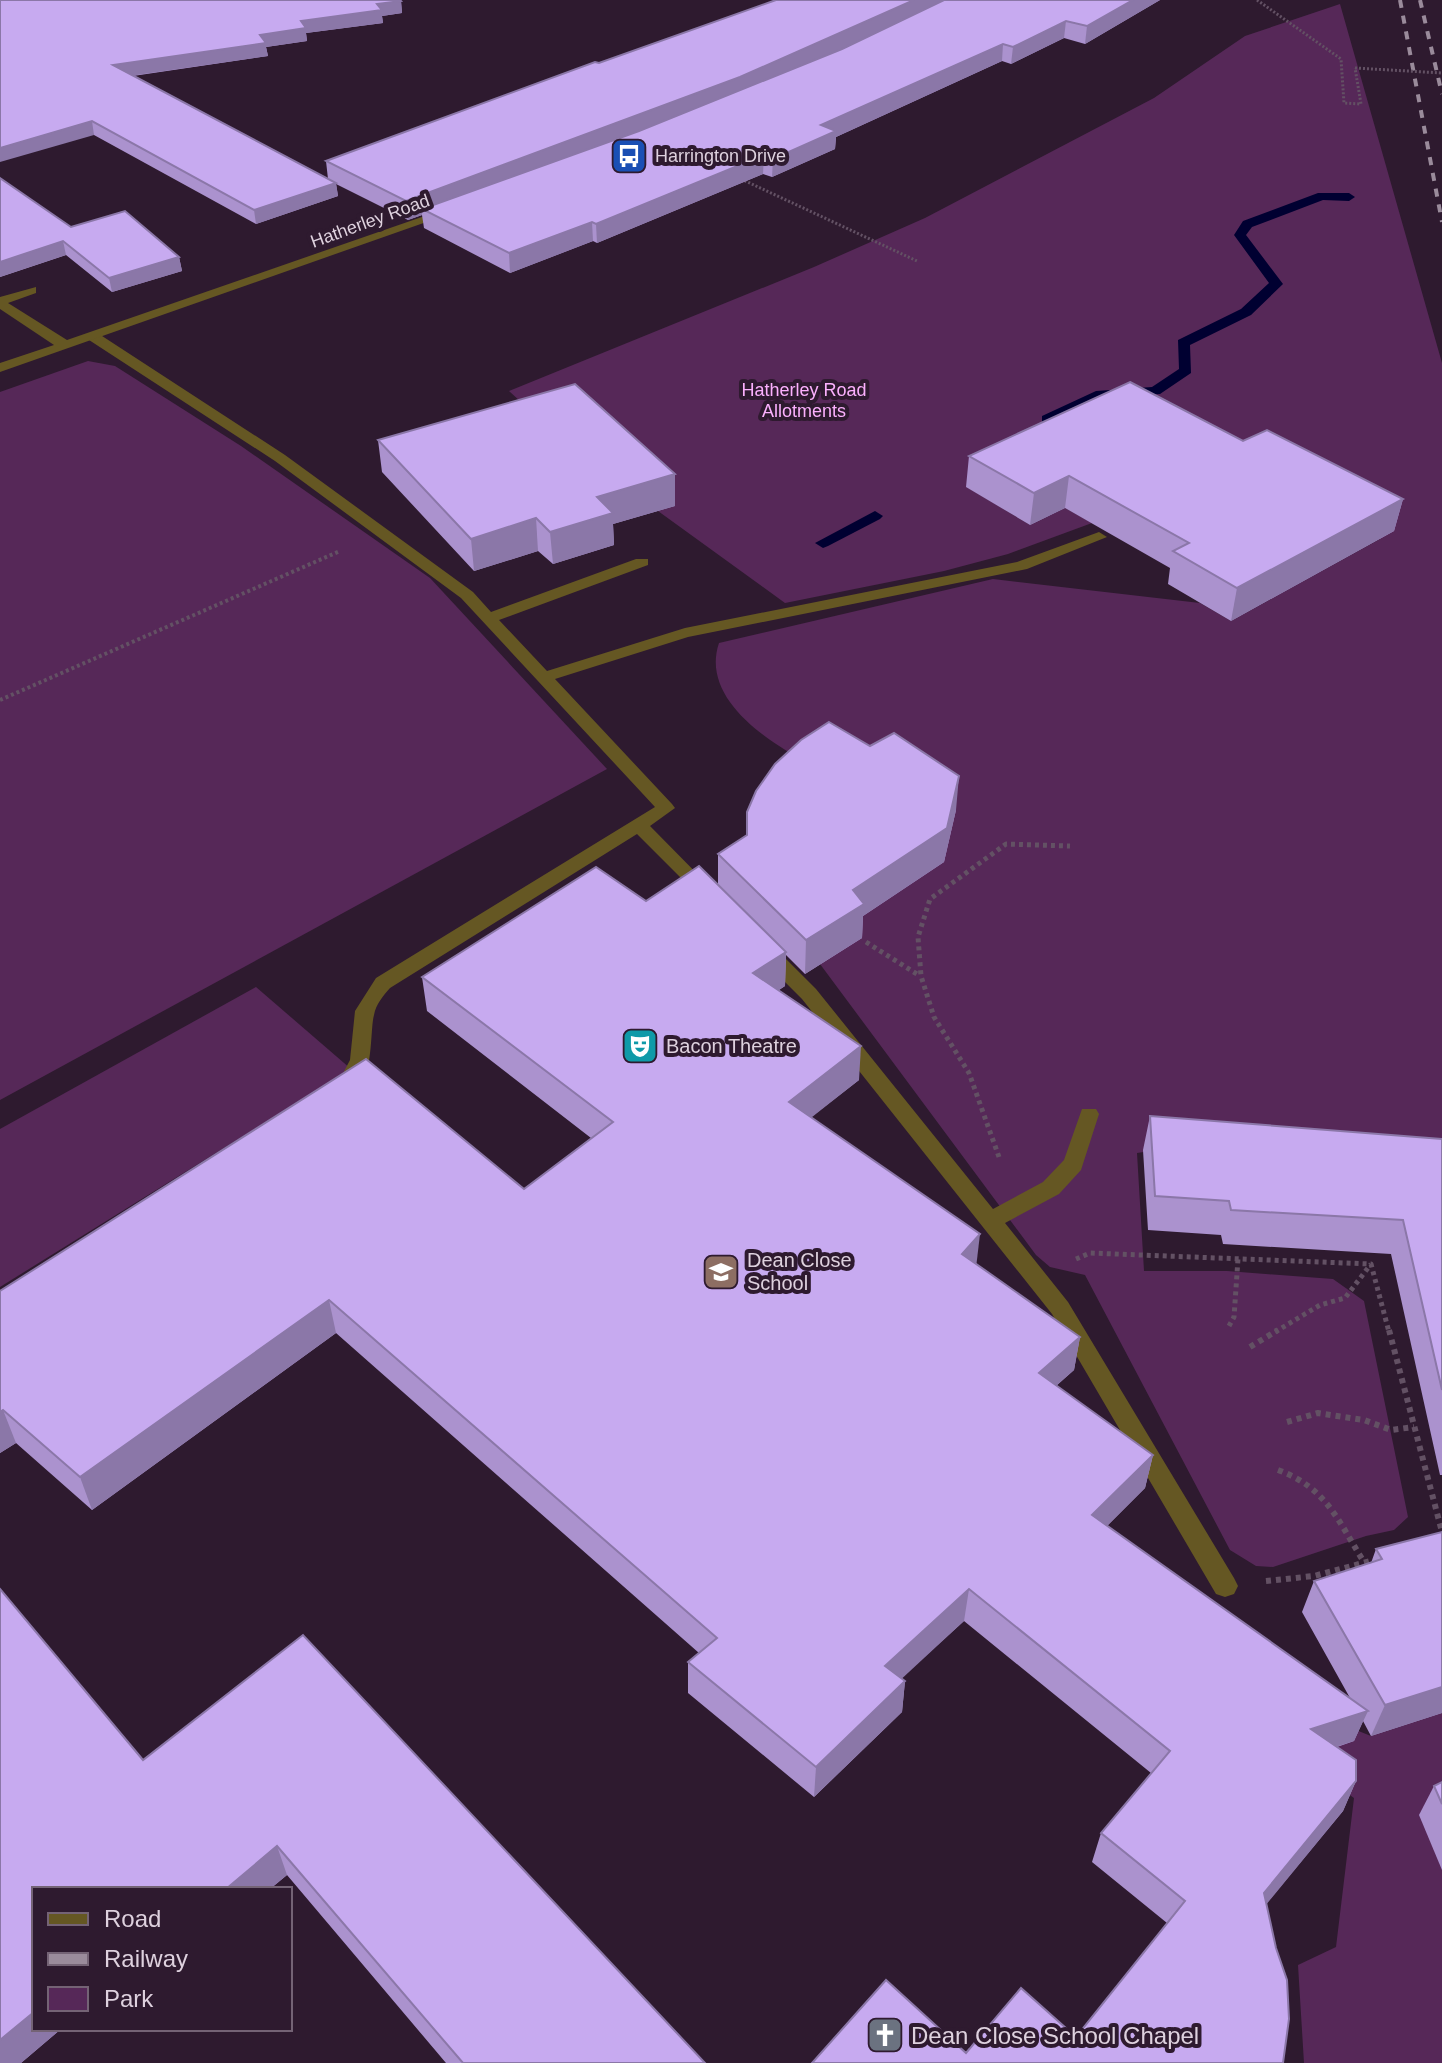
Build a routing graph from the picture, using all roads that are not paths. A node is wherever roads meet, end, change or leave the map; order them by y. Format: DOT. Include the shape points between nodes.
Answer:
graph roads {
  1 [pos="466,206"];
  2 [pos="31,290"];
  3 [pos="0,302"];
  4 [pos="94,337"];
  5 [pos="66,346"];
  6 [pos="0,368"];
  7 [pos="1099,537"];
  8 [pos="642,562"];
  9 [pos="489,618"];
  10 [pos="546,677"];
  11 [pos="639,825"];
  12 [pos="721,907"];
  13 [pos="754,940"];
  14 [pos="336,1095"];
  15 [pos="1089,1114"];
  16 [pos="990,1221"];
  17 [pos="1225,1586"];
  1 -- 4 [label="street, Hatherley Road"];
  2 -- 3 [label="street"];
  3 -- 5 [label="street"];
  4 -- 5 [label="street, Hatherley Road"];
  4 -- 9 [label="street" via="270,452 467,595"];
  5 -- 6 [label="street, Hatherley Road"];
  7 -- 10 [label="street" via="1021,566 685,633"];
  8 -- 9 [label="street"];
  9 -- 10 [label="street"];
  10 -- 11 [label="street" via="666,808"];
  11 -- 12 [label="street"];
  11 -- 14 [label="street" via="383,983 368,998 361,1018 362,1062"];
  13 -- 16 [label="street" via="809,994"];
  15 -- 16 [label="street" via="1073,1164 1051,1188"];
  16 -- 17 [label="street" via="1060,1308"];
}
